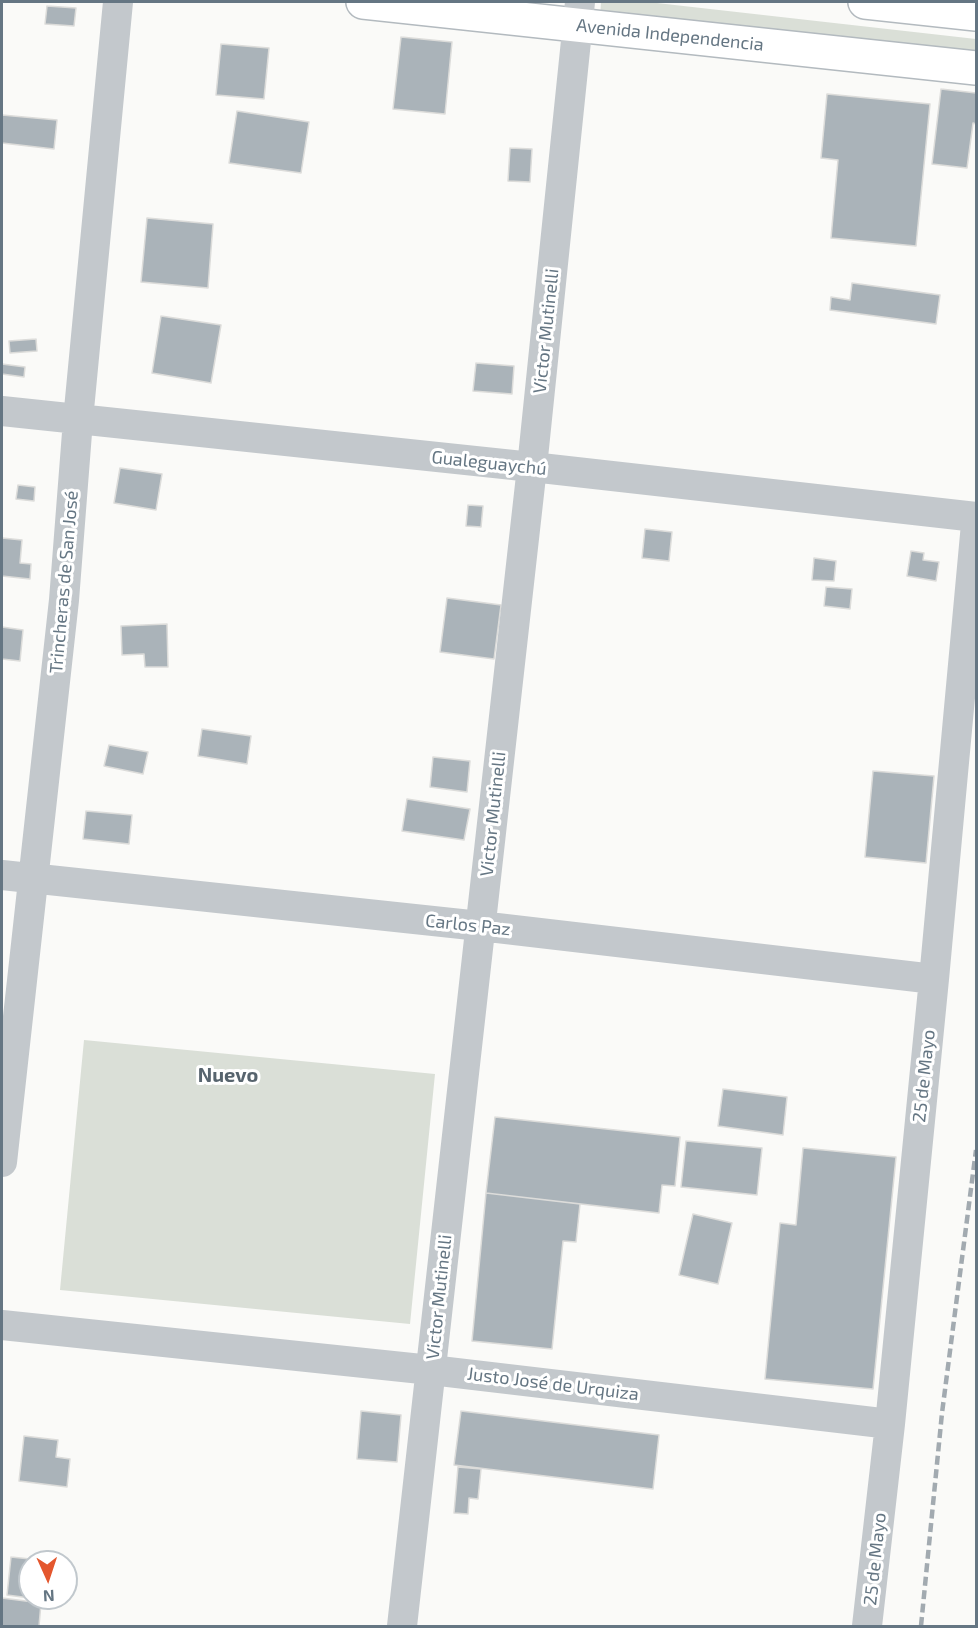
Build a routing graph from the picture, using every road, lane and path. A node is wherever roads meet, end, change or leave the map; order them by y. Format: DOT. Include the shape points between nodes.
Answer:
graph roads {
  1 [pos="118,2"];
  2 [pos="363,2"];
  3 [pos="865,2"];
  4 [pos="579,13"];
  5 [pos="976,14"];
  6 [pos="976,68"];
  7 [pos="2,411"];
  8 [pos="78,420"];
  9 [pos="532,467"];
  10 [pos="976,517"];
  11 [pos="976,524"];
  12 [pos="2,875"];
  13 [pos="33,879"];
  14 [pos="480,926"];
  15 [pos="934,979"];
  16 [pos="2,1162"];
  17 [pos="2,1324"];
  18 [pos="431,1370"];
  19 [pos="890,1424"];
  20 [pos="402,1626"];
  21 [pos="867,1626"];
  1 -- 8 [label="street, Trincheras de San José"];
  2 -- 4 [label="main road, Avenida Independencia"];
  3 -- 5 [label="main road"];
  4 -- 6 [label="main road, Avenida Independencia"];
  4 -- 9 [label="street, Victor Mutinelli"];
  7 -- 8 [label="street, Gualeguaychú"];
  8 -- 9 [label="street, Gualeguaychú"];
  8 -- 13 [label="street, Trincheras de San José" via="64,600"];
  9 -- 10 [label="street, Gualeguaychú"];
  9 -- 14 [label="street, Victor Mutinelli"];
  11 -- 15 [label="street, 25 de Mayo"];
  12 -- 13 [label="street, Carlos Paz"];
  13 -- 14 [label="street, Carlos Paz"];
  13 -- 16 [label="street, Trincheras de San José"];
  14 -- 15 [label="street, Carlos Paz"];
  14 -- 18 [label="street, Victor Mutinelli"];
  15 -- 19 [label="street, 25 de Mayo"];
  17 -- 18 [label="street, Justo José de Urquiza"];
  18 -- 19 [label="street, Justo José de Urquiza"];
  18 -- 20 [label="street, Victor Mutinelli"];
  19 -- 21 [label="street, 25 de Mayo"];
}
